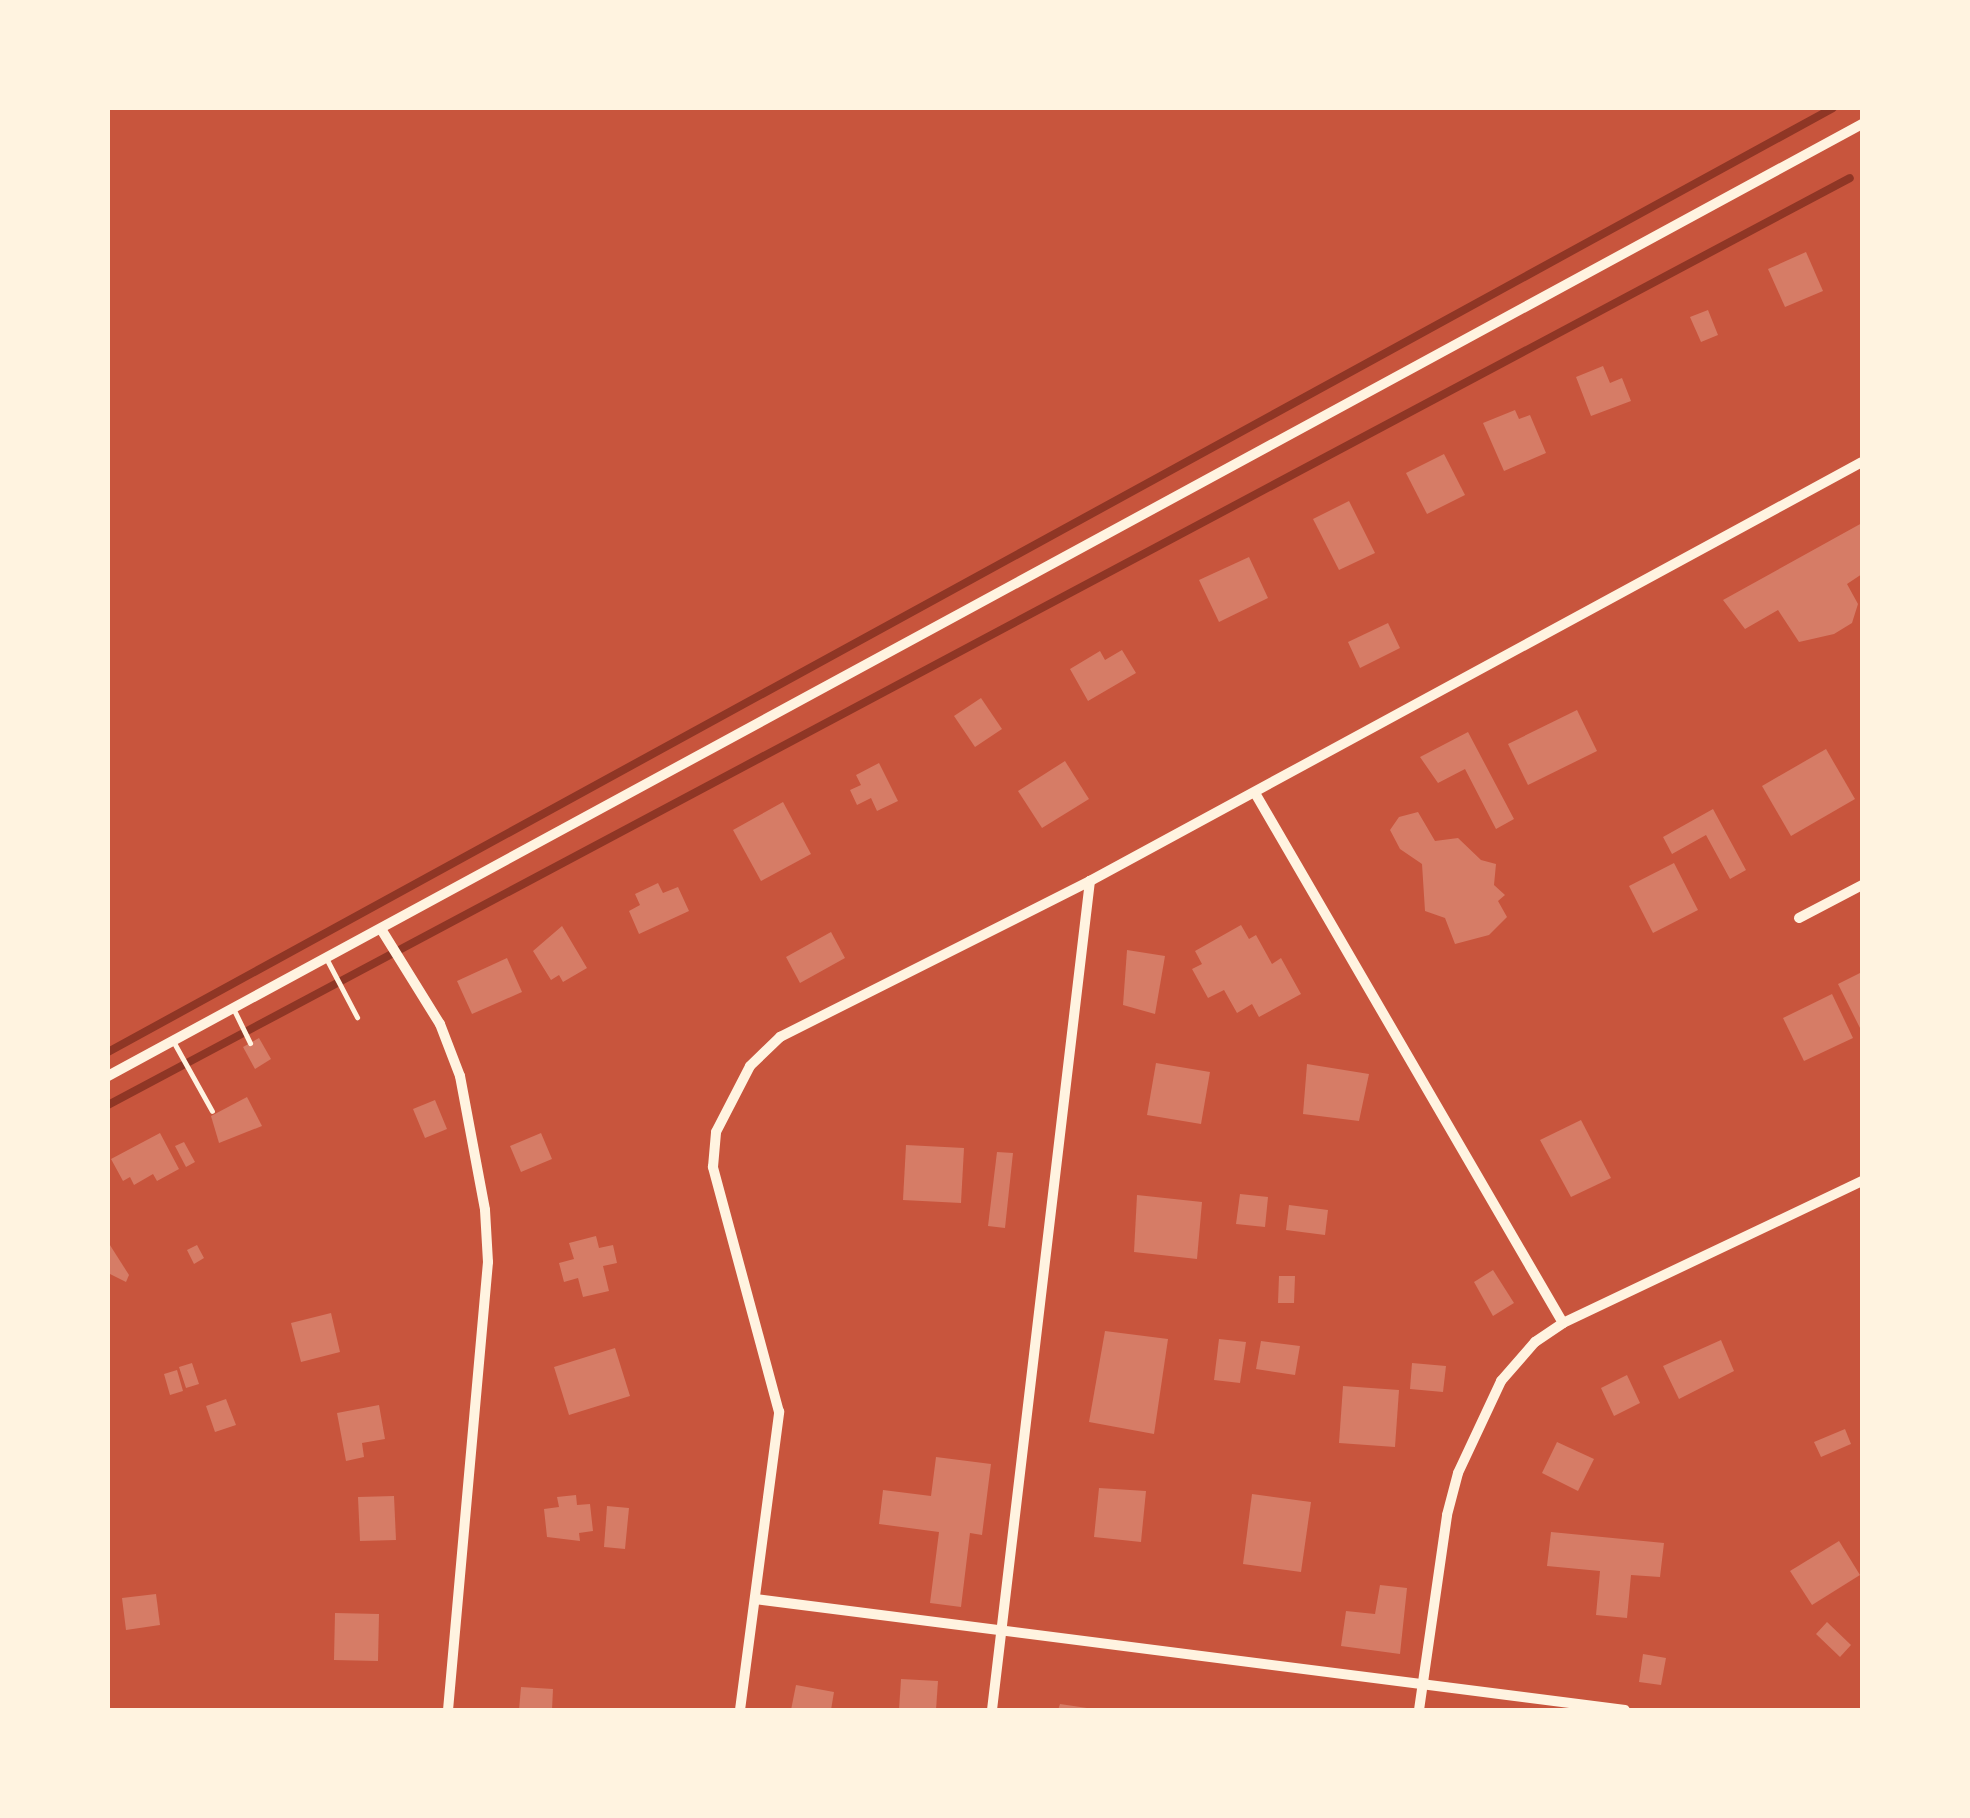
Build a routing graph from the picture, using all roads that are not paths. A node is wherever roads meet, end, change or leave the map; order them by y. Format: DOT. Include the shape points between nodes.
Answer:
graph roads {
  1 [pos="1862,124"];
  2 [pos="1862,462"];
  3 [pos="1255,793"];
  4 [pos="1090,881"];
  5 [pos="1862,885"];
  6 [pos="1799,918"];
  7 [pos="381,928"];
  8 [pos="326,958"];
  9 [pos="234,1008"];
  10 [pos="357,1016"];
  11 [pos="173,1040"];
  12 [pos="250,1042"];
  13 [pos="108,1076"];
  14 [pos="212,1111"];
  15 [pos="1862,1182"];
  16 [pos="1563,1323"];
  17 [pos="755,1598"];
  18 [pos="1002,1628"];
  19 [pos="1423,1681"];
  20 [pos="448,1710"];
  21 [pos="740,1710"];
  22 [pos="992,1710"];
  23 [pos="1419,1710"];
  24 [pos="1625,1710"];
  1 -- 7 [label="street"];
  2 -- 3 [label="street"];
  3 -- 4 [label="street"];
  3 -- 16 [label="street"];
  4 -- 17 [label="street" via="780,1037 750,1066 732,1097 716,1132 713,1168 779,1412"];
  4 -- 18 [label="street"];
  5 -- 6 [label="street"];
  7 -- 8 [label="street"];
  7 -- 20 [label="street" via="440,1024 460,1076 485,1210 488,1262"];
  8 -- 9 [label="street"];
  8 -- 10 [label="lane"];
  9 -- 11 [label="street"];
  9 -- 12 [label="lane"];
  11 -- 13 [label="street"];
  11 -- 14 [label="lane"];
  15 -- 16 [label="street"];
  16 -- 19 [label="street" via="1535,1342 1500,1382 1458,1473"];
  17 -- 18 [label="street"];
  17 -- 21 [label="street"];
  18 -- 19 [label="street"];
  18 -- 22 [label="street"];
  19 -- 23 [label="street"];
  19 -- 24 [label="street"];
}
